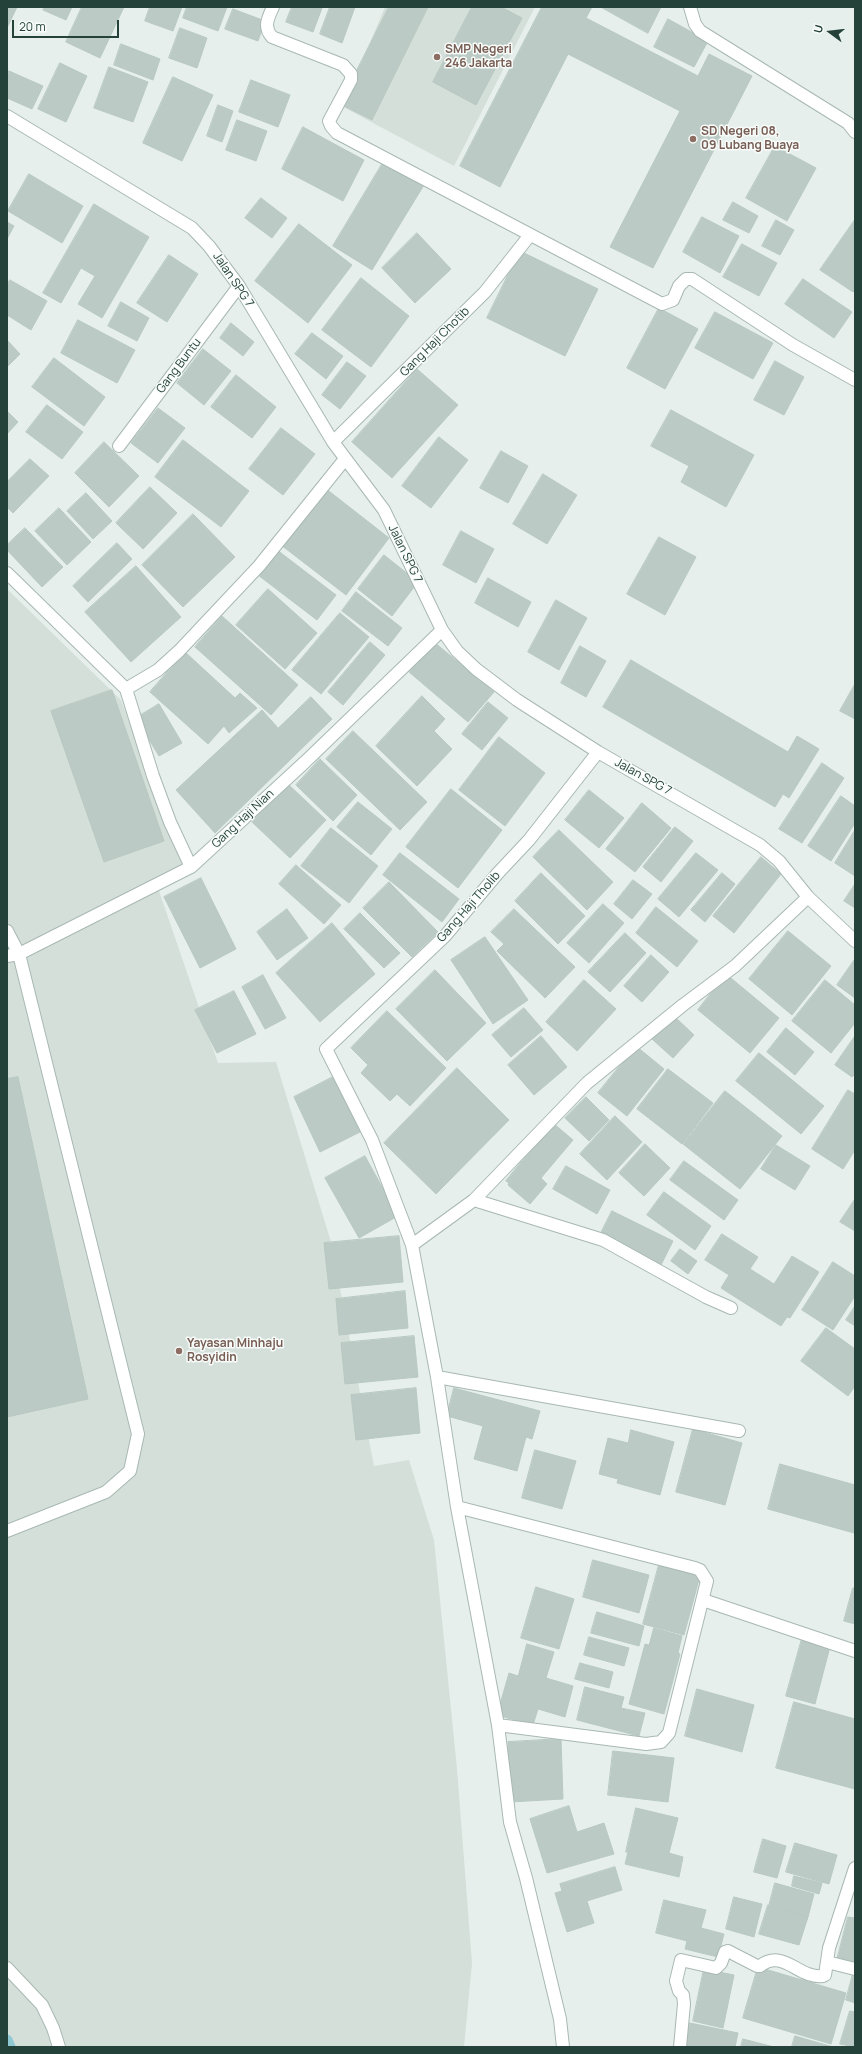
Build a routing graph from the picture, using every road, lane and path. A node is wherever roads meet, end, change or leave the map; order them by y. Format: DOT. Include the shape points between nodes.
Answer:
graph roads {
  1 [pos="273,7"];
  2 [pos="690,7"];
  3 [pos="7,116"];
  4 [pos="855,132"];
  5 [pos="530,235"];
  6 [pos="239,286"];
  7 [pos="855,380"];
  8 [pos="333,442"];
  9 [pos="119,446"];
  10 [pos="345,459"];
  11 [pos="7,573"];
  12 [pos="442,630"];
  13 [pos="126,689"];
  14 [pos="598,752"];
  15 [pos="191,867"];
  16 [pos="808,897"];
  17 [pos="7,931"];
  18 [pos="855,941"];
  19 [pos="19,954"];
  20 [pos="7,956"];
  21 [pos="474,1200"];
  22 [pos="412,1246"];
  23 [pos="731,1308"];
  24 [pos="437,1377"];
  25 [pos="739,1431"];
  26 [pos="457,1507"];
  27 [pos="7,1531"];
  28 [pos="703,1600"];
  29 [pos="855,1651"];
  30 [pos="498,1725"];
  31 [pos="855,1868"];
  32 [pos="826,1962"];
  33 [pos="7,1968"];
  34 [pos="855,1969"];
  35 [pos="59,2047"];
  36 [pos="563,2047"];
  37 [pos="680,2047"];
  1 -- 5 [label="street" via="267,21 267,28 272,37 343,65 351,74 351,80 329,121 334,130"];
  2 -- 4 [label="street" via="700,31 848,123"];
  3 -- 6 [label="street, Jalan SPG 7" via="192,228"];
  5 -- 7 [label="street" via="662,304 673,300 679,286 686,279 692,279 793,345"];
  5 -- 8 [label="street, Gang Haji Chotib" via="485,292"];
  6 -- 8 [label="street, Jalan SPG 7"];
  6 -- 9 [label="street, Gang Buntu"];
  8 -- 10 [label="street, Jalan SPG 7"];
  10 -- 12 [label="street, Jalan SPG 7" via="384,510"];
  10 -- 13 [label="street" via="259,566 179,651 158,670"];
  11 -- 13 [label="street"];
  12 -- 14 [label="street, Jalan SPG 7" via="457,651 476,669 517,700"];
  12 -- 15 [label="street, Gang Haji Nian"];
  13 -- 15 [label="street" via="160,796"];
  14 -- 16 [label="street, Jalan SPG 7" via="760,845 779,861"];
  14 -- 22 [label="street, Gang Haji Tholib" via="529,840 444,936 326,1049 372,1140"];
  15 -- 19 [label="street, Gang Haji Nian"];
  16 -- 18 [label="street, Jalan SPG 7"];
  16 -- 21 [label="street" via="735,966 587,1083"];
  17 -- 19 [label="street"];
  19 -- 20 [label="street, Gang Haji Nian"];
  19 -- 27 [label="street" via="138,1434 130,1471 106,1492"];
  21 -- 22 [label="street"];
  21 -- 23 [label="street" via="603,1240 706,1297"];
  22 -- 24 [label="street"];
  24 -- 25 [label="street"];
  24 -- 26 [label="street"];
  26 -- 28 [label="street" via="700,1570 707,1581"];
  26 -- 30 [label="street"];
  28 -- 29 [label="street"];
  28 -- 30 [label="street" via="669,1733 661,1742 646,1744"];
  30 -- 36 [label="street" via="510,1822 560,2019"];
  31 -- 32 [label="street"];
  32 -- 34 [label="street"];
  32 -- 37 [label="street" via="825,1975 820,1977 802,1972 779,1959 757,1966 728,1951 716,1968 681,1960 676,1981 683,1995 684,2004"];
  33 -- 35 [label="street" via="42,2006"];
}
